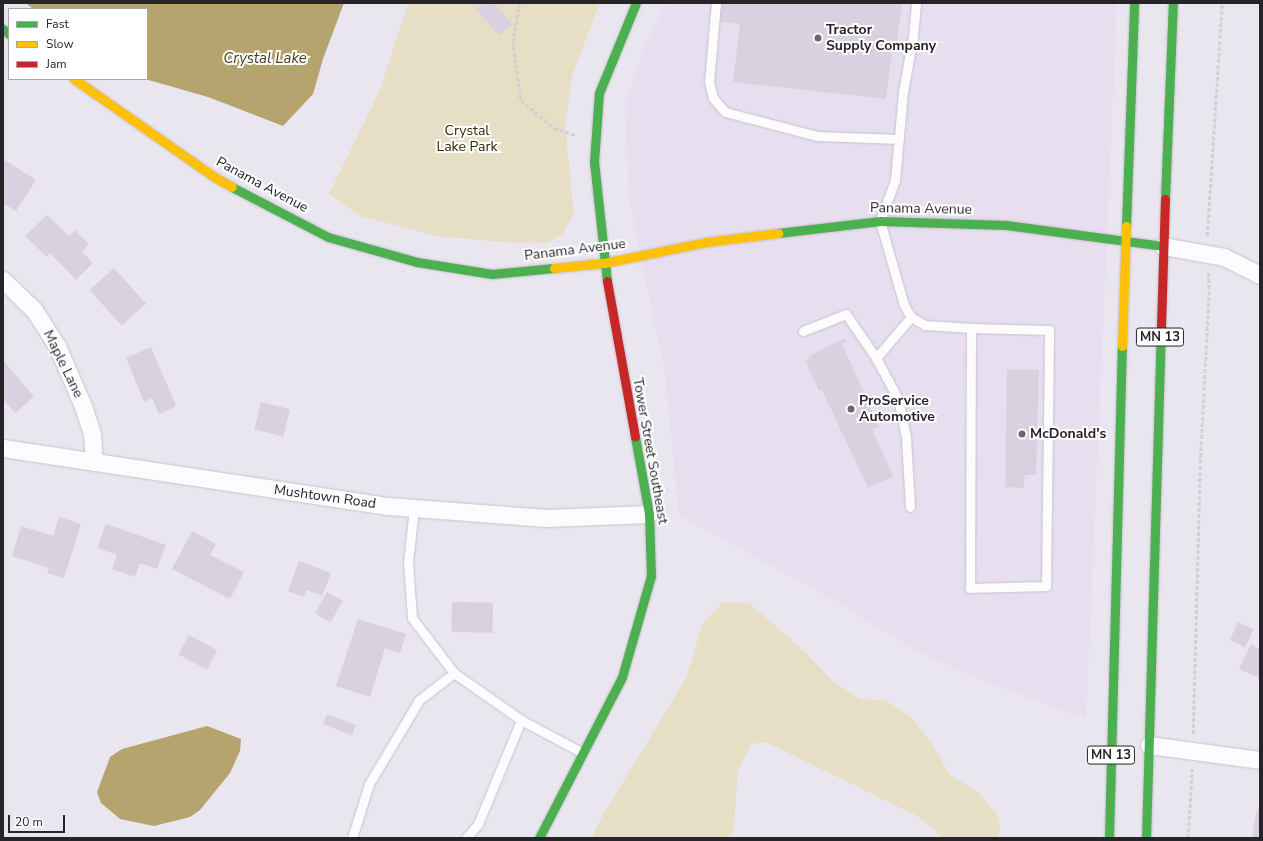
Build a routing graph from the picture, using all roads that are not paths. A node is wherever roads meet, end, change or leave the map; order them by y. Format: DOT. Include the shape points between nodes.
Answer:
graph roads {
  1 [pos="636,3"];
  2 [pos="716,3"];
  3 [pos="916,3"];
  4 [pos="1134,3"];
  5 [pos="1173,3"];
  6 [pos="75,80"];
  7 [pos="899,139"];
  8 [pos="880,221"];
  9 [pos="1125,240"];
  10 [pos="1163,246"];
  11 [pos="604,263"];
  12 [pos="1260,276"];
  13 [pos="3,280"];
  14 [pos="911,317"];
  15 [pos="971,328"];
  16 [pos="803,331"];
  17 [pos="876,358"];
  18 [pos="3,448"];
  19 [pos="94,462"];
  20 [pos="910,507"];
  21 [pos="414,508"];
  22 [pos="649,514"];
  23 [pos="454,673"];
  24 [pos="521,720"];
  25 [pos="1149,745"];
  26 [pos="583,753"];
  27 [pos="1260,760"];
  28 [pos="352,838"];
  29 [pos="466,838"];
  30 [pos="539,838"];
  31 [pos="1109,838"];
  32 [pos="1146,838"];
  1 -- 11 [label="main road, Tower Street Southeast" via="599,93 594,162"];
  2 -- 7 [label="lane" via="709,81 713,98 725,112 817,136"];
  3 -- 7 [label="lane"];
  4 -- 9 [label="main road, MN 13"];
  5 -- 10 [label="main road, MN 13"];
  6 -- 11 [label="main road, Panama Avenue" via="216,178 328,237 417,262 492,274"];
  7 -- 8 [label="lane" via="894,180"];
  8 -- 9 [label="main road, Panama Avenue" via="1006,225"];
  8 -- 11 [label="main road, Panama Avenue" via="706,242"];
  8 -- 14 [label="lane" via="904,304"];
  9 -- 10 [label="main road, Panama Avenue"];
  9 -- 31 [label="main road, MN 13"];
  10 -- 12 [label="street" via="1224,257"];
  10 -- 25 [label="main road, MN 13"];
  11 -- 22 [label="main road, Tower Street Southeast"];
  13 -- 19 [label="street, Maple Lane" via="34,310 57,346 92,434"];
  14 -- 15 [label="lane" via="924,325"];
  14 -- 17 [label="lane"];
  15 -- 15 [label="lane" via="970,588 1046,586 1050,330"];
  16 -- 17 [label="lane" via="846,314"];
  17 -- 20 [label="lane" via="898,399 906,438"];
  18 -- 19 [label="street, Mushtown Road"];
  19 -- 21 [label="street, Mushtown Road"];
  21 -- 22 [label="street, Mushtown Road" via="547,518"];
  21 -- 23 [label="lane" via="408,562 412,618"];
  22 -- 26 [label="main road, Tower Street Southeast" via="651,576 622,677"];
  23 -- 24 [label="lane"];
  23 -- 28 [label="lane" via="419,700 369,784"];
  24 -- 26 [label="lane"];
  24 -- 29 [label="lane" via="478,824"];
  25 -- 27 [label="street"];
  25 -- 32 [label="main road, MN 13"];
  26 -- 30 [label="main road, Tower Street Southeast"];
}
